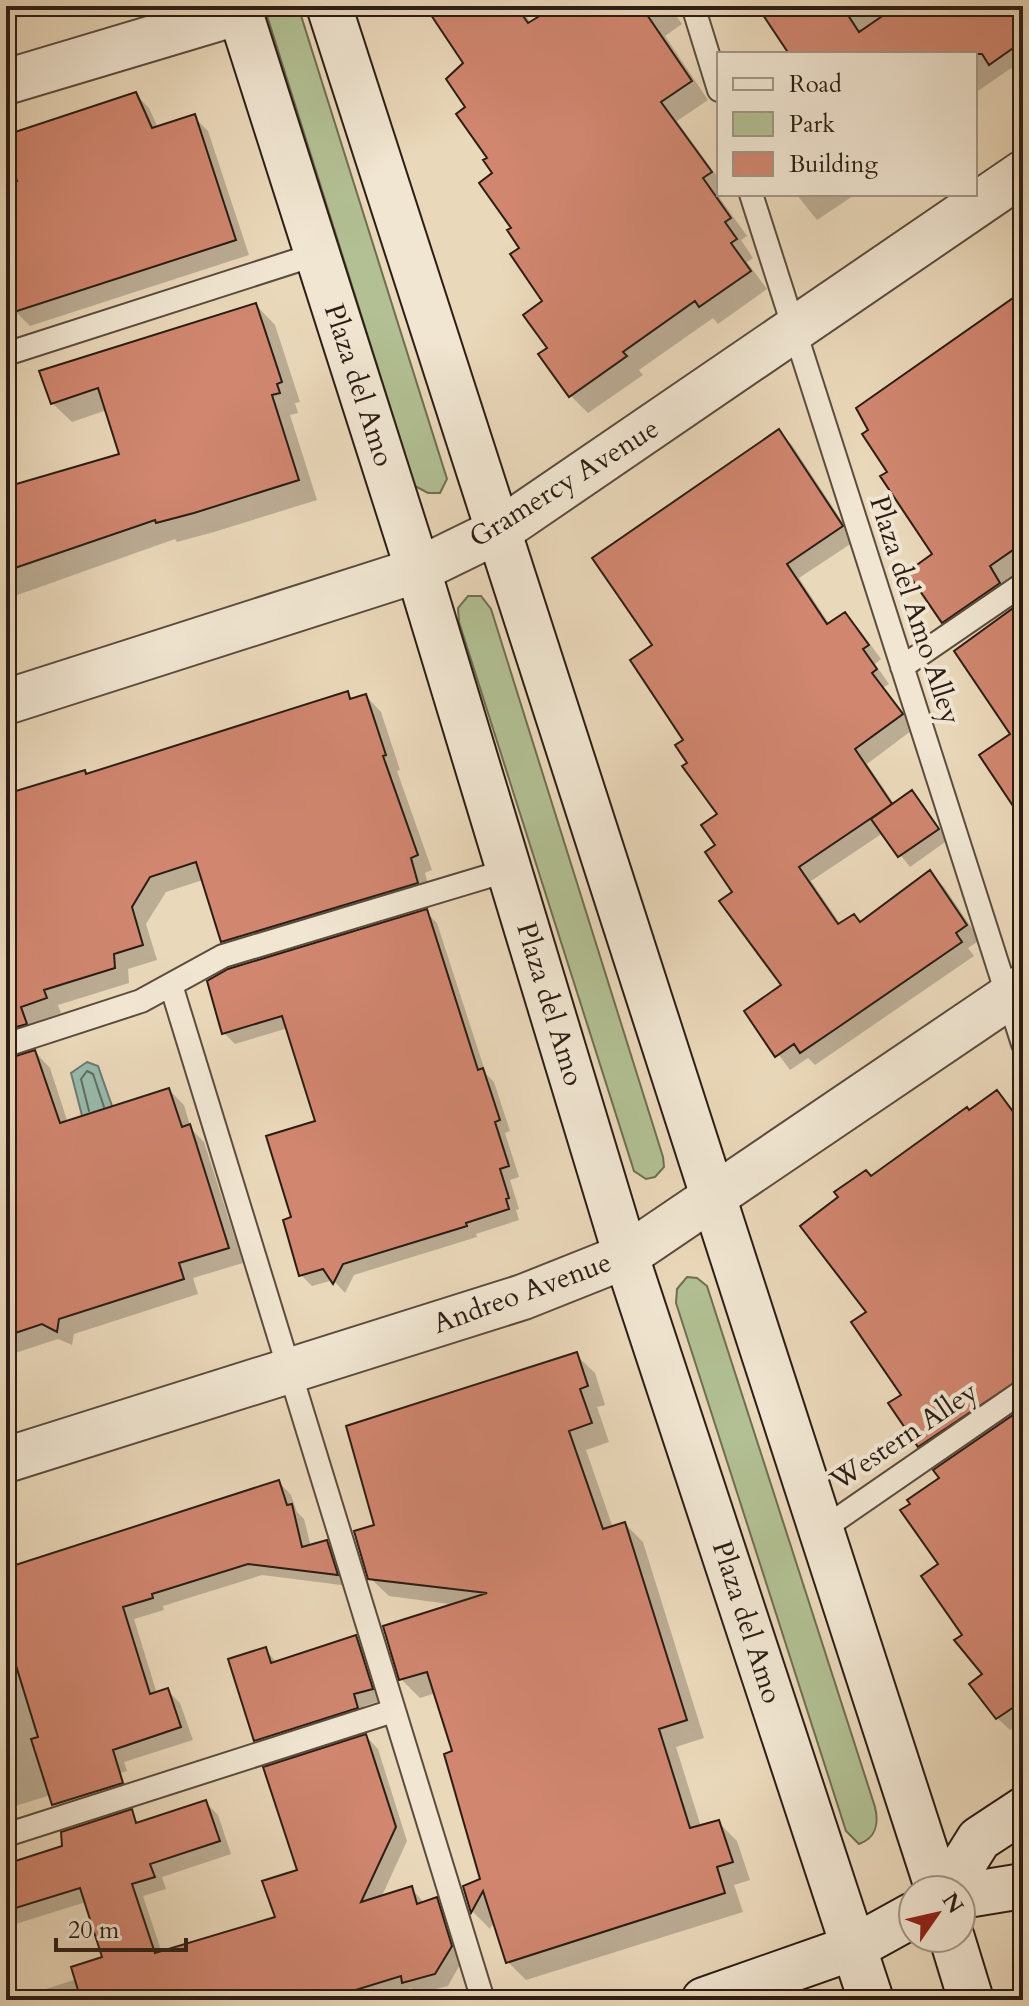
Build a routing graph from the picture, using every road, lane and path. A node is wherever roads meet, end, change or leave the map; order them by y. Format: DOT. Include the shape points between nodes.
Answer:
graph roads {
  1 [pos="329,6"];
  2 [pos="693,6"];
  3 [pos="239,9"];
  4 [pos="6,82"];
  5 [pos="717,84"];
  6 [pos="1023,173"];
  7 [pos="752,196"];
  8 [pos="317,254"];
  9 [pos="794,332"];
  10 [pos="6,354"];
  11 [pos="502,529"];
  12 [pos="418,570"];
  13 [pos="1023,584"];
  14 [pos="902,667"];
  15 [pos="6,702"];
  16 [pos="509,870"];
  17 [pos="171,985"];
  18 [pos="1016,992"];
  19 [pos="1023,1044"];
  20 [pos="6,1045"];
  21 [pos="714,1199"];
  22 [pos="626,1256"];
  23 [pos="292,1370"];
  24 [pos="1023,1391"];
  25 [pos="6,1460"];
  26 [pos="820,1531"];
  27 [pos="393,1711"];
  28 [pos="1023,1810"];
  29 [pos="6,1835"];
  30 [pos="933,1874"];
  31 [pos="957,1874"];
  32 [pos="1023,1886"];
  33 [pos="977,1893"];
  34 [pos="897,1924"];
  35 [pos="855,1947"];
  36 [pos="957,1954"];
  37 [pos="483,2000"];
  38 [pos="704,2000"];
  39 [pos="871,2000"];
  40 [pos="971,2000"];
  1 -- 11 [label="main road"];
  2 -- 5 [label="lane"];
  3 -- 4 [label="main road"];
  3 -- 8 [label="main road, Plaza del Amo"];
  6 -- 9 [label="main road, Gramercy Avenue"];
  7 -- 9 [label="lane, Plaza del Amo Alley"];
  8 -- 10 [label="lane"];
  8 -- 12 [label="main road, Plaza del Amo"];
  9 -- 11 [label="main road, Gramercy Avenue"];
  9 -- 14 [label="lane, Plaza del Amo Alley"];
  11 -- 12 [label="main road, Gramercy Avenue"];
  11 -- 21 [label="main road"];
  12 -- 15 [label="main road, Gramercy Avenue"];
  12 -- 16 [label="main road, Plaza del Amo"];
  13 -- 14 [label="lane"];
  14 -- 18 [label="lane, Plaza del Amo Alley"];
  16 -- 17 [label="lane" via="223,956"];
  16 -- 22 [label="main road, Plaza del Amo"];
  17 -- 20 [label="lane" via="141,1001"];
  17 -- 23 [label="lane"];
  18 -- 19 [label="lane, Plaza del Amo Alley"];
  18 -- 21 [label="main road, Andreo Avenue"];
  21 -- 22 [label="main road, Andreo Avenue"];
  21 -- 26 [label="main road"];
  22 -- 23 [label="main road, Andreo Avenue" via="523,1297"];
  22 -- 35 [label="main road, Plaza del Amo"];
  23 -- 25 [label="main road, Andreo Avenue"];
  23 -- 27 [label="lane"];
  24 -- 26 [label="lane, Western Alley"];
  26 -- 30 [label="main road"];
  27 -- 29 [label="lane"];
  27 -- 37 [label="lane"];
  28 -- 31 [label="main road" via="979,1839"];
  32 -- 33 [label="main road"];
  34 -- 35 [label="main road"];
  35 -- 38 [label="main road"];
  35 -- 39 [label="main road, Plaza del Amo"];
  36 -- 40 [label="main road"];
}
